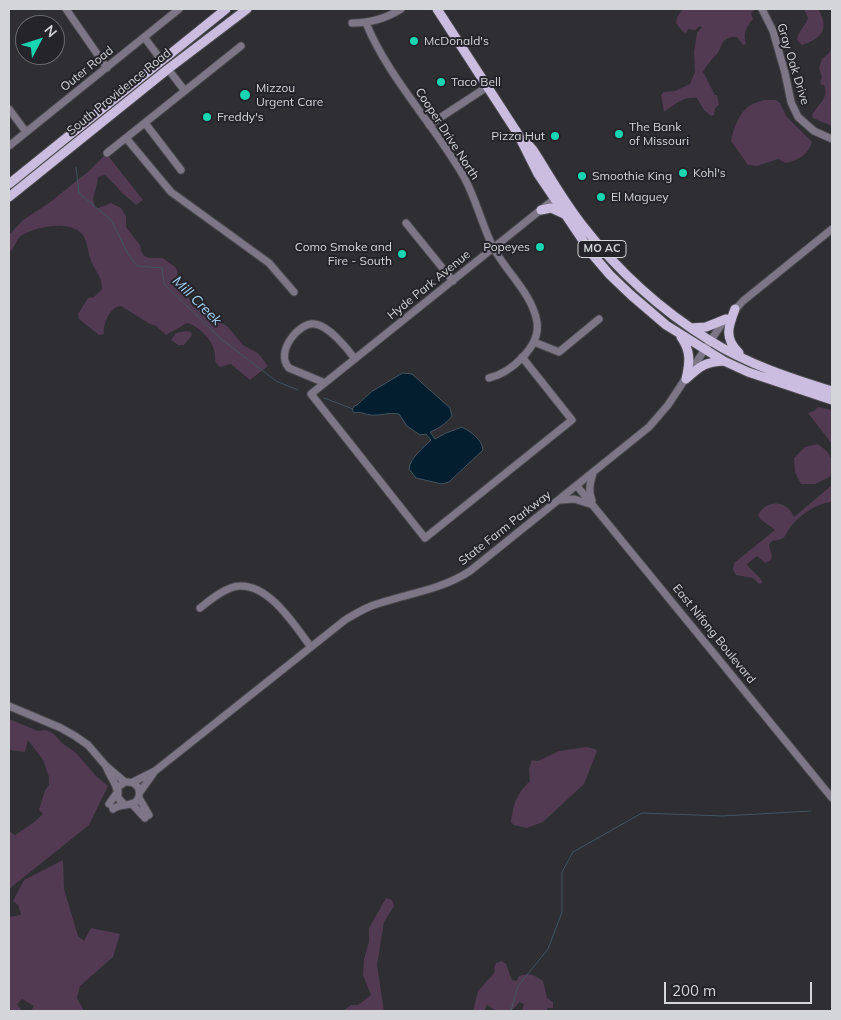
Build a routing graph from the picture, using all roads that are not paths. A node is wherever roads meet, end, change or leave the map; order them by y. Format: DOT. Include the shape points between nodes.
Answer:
graph roads {
  1 [pos="66,9"];
  2 [pos="179,9"];
  3 [pos="226,9"];
  4 [pos="247,9"];
  5 [pos="401,9"];
  6 [pos="437,9"];
  7 [pos="762,9"];
  8 [pos="215,17"];
  9 [pos="352,23"];
  10 [pos="366,23"];
  11 [pos="144,37"];
  12 [pos="242,46"];
  13 [pos="162,61"];
  14 [pos="108,68"];
  15 [pos="168,68"];
  16 [pos="487,87"];
  17 [pos="185,91"];
  18 [pos="9,109"];
  19 [pos="117,109"];
  20 [pos="145,123"];
  21 [pos="428,125"];
  22 [pos="26,132"];
  23 [pos="126,138"];
  24 [pos="832,139"];
  25 [pos="9,146"];
  26 [pos="107,153"];
  27 [pos="182,170"];
  28 [pos="9,184"];
  29 [pos="558,196"];
  30 [pos="9,197"];
  31 [pos="541,210"];
  32 [pos="566,216"];
  33 [pos="406,224"];
  34 [pos="832,229"];
  35 [pos="494,248"];
  36 [pos="453,281"];
  37 [pos="294,292"];
  38 [pos="735,309"];
  39 [pos="599,319"];
  40 [pos="726,319"];
  41 [pos="691,328"];
  42 [pos="678,333"];
  43 [pos="710,341"];
  44 [pos="534,342"];
  45 [pos="705,349"];
  46 [pos="522,357"];
  47 [pos="355,359"];
  48 [pos="745,359"];
  49 [pos="724,361"];
  50 [pos="489,378"];
  51 [pos="686,379"];
  52 [pos="325,383"];
  53 [pos="832,391"];
  54 [pos="832,400"];
  55 [pos="594,472"];
  56 [pos="577,486"];
  57 [pos="559,500"];
  58 [pos="594,506"];
  59 [pos="200,608"];
  60 [pos="311,646"];
  61 [pos="9,706"];
  62 [pos="106,766"];
  63 [pos="155,771"];
  64 [pos="129,782"];
  65 [pos="117,792"];
  66 [pos="140,795"];
  67 [pos="832,798"];
  68 [pos="124,804"];
  69 [pos="132,804"];
  1 -- 14 [label="street"];
  2 -- 11 [label="street, Outer Road"];
  3 -- 8 [label="main road, South Providence Road"];
  4 -- 15 [label="main road, South Providence Road"];
  5 -- 10 [label="street"];
  6 -- 16 [label="main road, MO AC"];
  7 -- 24 [label="street, Gray Oak Drive" via="773,31 798,118 814,131"];
  8 -- 13 [label="main road, South Providence Road"];
  8 -- 15 [label="main road" via="209,29 174,57"];
  9 -- 10 [label="street"];
  10 -- 21 [label="street, Cooper Drive North" via="374,43"];
  11 -- 13 [label="street"];
  11 -- 14 [label="street, Outer Road"];
  12 -- 17 [label="street"];
  13 -- 19 [label="main road" via="161,68 122,100"];
  13 -- 28 [label="main road, South Providence Road"];
  14 -- 22 [label="street, Outer Road"];
  15 -- 17 [label="street"];
  15 -- 19 [label="main road, South Providence Road"];
  16 -- 21 [label="street"];
  16 -- 29 [label="main road, MO AC" via="518,134 538,174"];
  17 -- 20 [label="street"];
  18 -- 22 [label="street"];
  19 -- 30 [label="main road, South Providence Road"];
  20 -- 23 [label="street"];
  20 -- 27 [label="street"];
  21 -- 35 [label="street, Cooper Drive North" via="464,178"];
  22 -- 25 [label="street, Outer Road"];
  23 -- 26 [label="street"];
  23 -- 37 [label="street" via="171,192 269,263"];
  29 -- 31 [label="street, Hyde Park Avenue"];
  29 -- 32 [label="main road, MO AC"];
  29 -- 41 [label="main road, MO AC" via="622,272"];
  31 -- 32 [label="main road" via="555,209"];
  31 -- 35 [label="street, Hyde Park Avenue"];
  32 -- 42 [label="main road, MO AC" via="610,275"];
  33 -- 36 [label="street"];
  34 -- 38 [label="street, State Farm Parkway"];
  35 -- 36 [label="street, Hyde Park Avenue"];
  35 -- 44 [label="street, Cooper Drive North" via="533,308 537,323"];
  36 -- 47 [label="street, Hyde Park Avenue"];
  38 -- 40 [label="street, State Farm Parkway"];
  38 -- 48 [label="main road" via="728,327 729,335"];
  39 -- 44 [label="street" via="559,352"];
  40 -- 41 [label="main road" via="706,327"];
  40 -- 43 [label="street, State Farm Parkway"];
  41 -- 43 [label="main road, MO AC"];
  42 -- 45 [label="main road, MO AC"];
  42 -- 51 [label="main road" via="689,349 690,366"];
  43 -- 45 [label="street, State Farm Parkway"];
  43 -- 48 [label="main road, MO AC"];
  44 -- 46 [label="street"];
  45 -- 49 [label="main road, MO AC"];
  45 -- 51 [label="street, State Farm Parkway"];
  46 -- 50 [label="street" via="499,375"];
  46 -- 52 [label="street, Hyde Park Avenue" via="572,420 425,538 311,394"];
  47 -- 52 [label="street, Hyde Park Avenue"];
  47 -- 52 [label="street" via="340,340 317,324 308,324 299,331 284,350 285,364"];
  48 -- 53 [label="main road, MO AC"];
  49 -- 51 [label="main road" via="707,362"];
  49 -- 54 [label="main road, MO AC"];
  51 -- 55 [label="street, State Farm Parkway" via="668,406 649,426"];
  55 -- 56 [label="street, State Farm Parkway"];
  55 -- 58 [label="street" via="589,494"];
  56 -- 57 [label="street, State Farm Parkway"];
  56 -- 58 [label="street, East Nifong Boulevard"];
  57 -- 58 [label="street" via="583,500"];
  57 -- 60 [label="street, State Farm Parkway" via="455,581 376,604 346,620"];
  58 -- 67 [label="street, East Nifong Boulevard"];
  59 -- 60 [label="street" via="219,594 239,586 254,588 280,607"];
  60 -- 63 [label="street, State Farm Parkway"];
  61 -- 62 [label="street" via="75,736"];
  62 -- 64 [label="street"];
  62 -- 65 [label="street"];
  63 -- 64 [label="street, State Farm Parkway"];
  63 -- 66 [label="street, State Farm Parkway"];
  64 -- 65 [label="street" via="120,785"];
  64 -- 66 [label="street" via="136,785"];
  65 -- 68 [label="street"];
  65 -- 68 [label="street" via="111,806"];
  66 -- 69 [label="street"];
  66 -- 69 [label="street" via="147,816"];
  68 -- 69 [label="street"];
}
